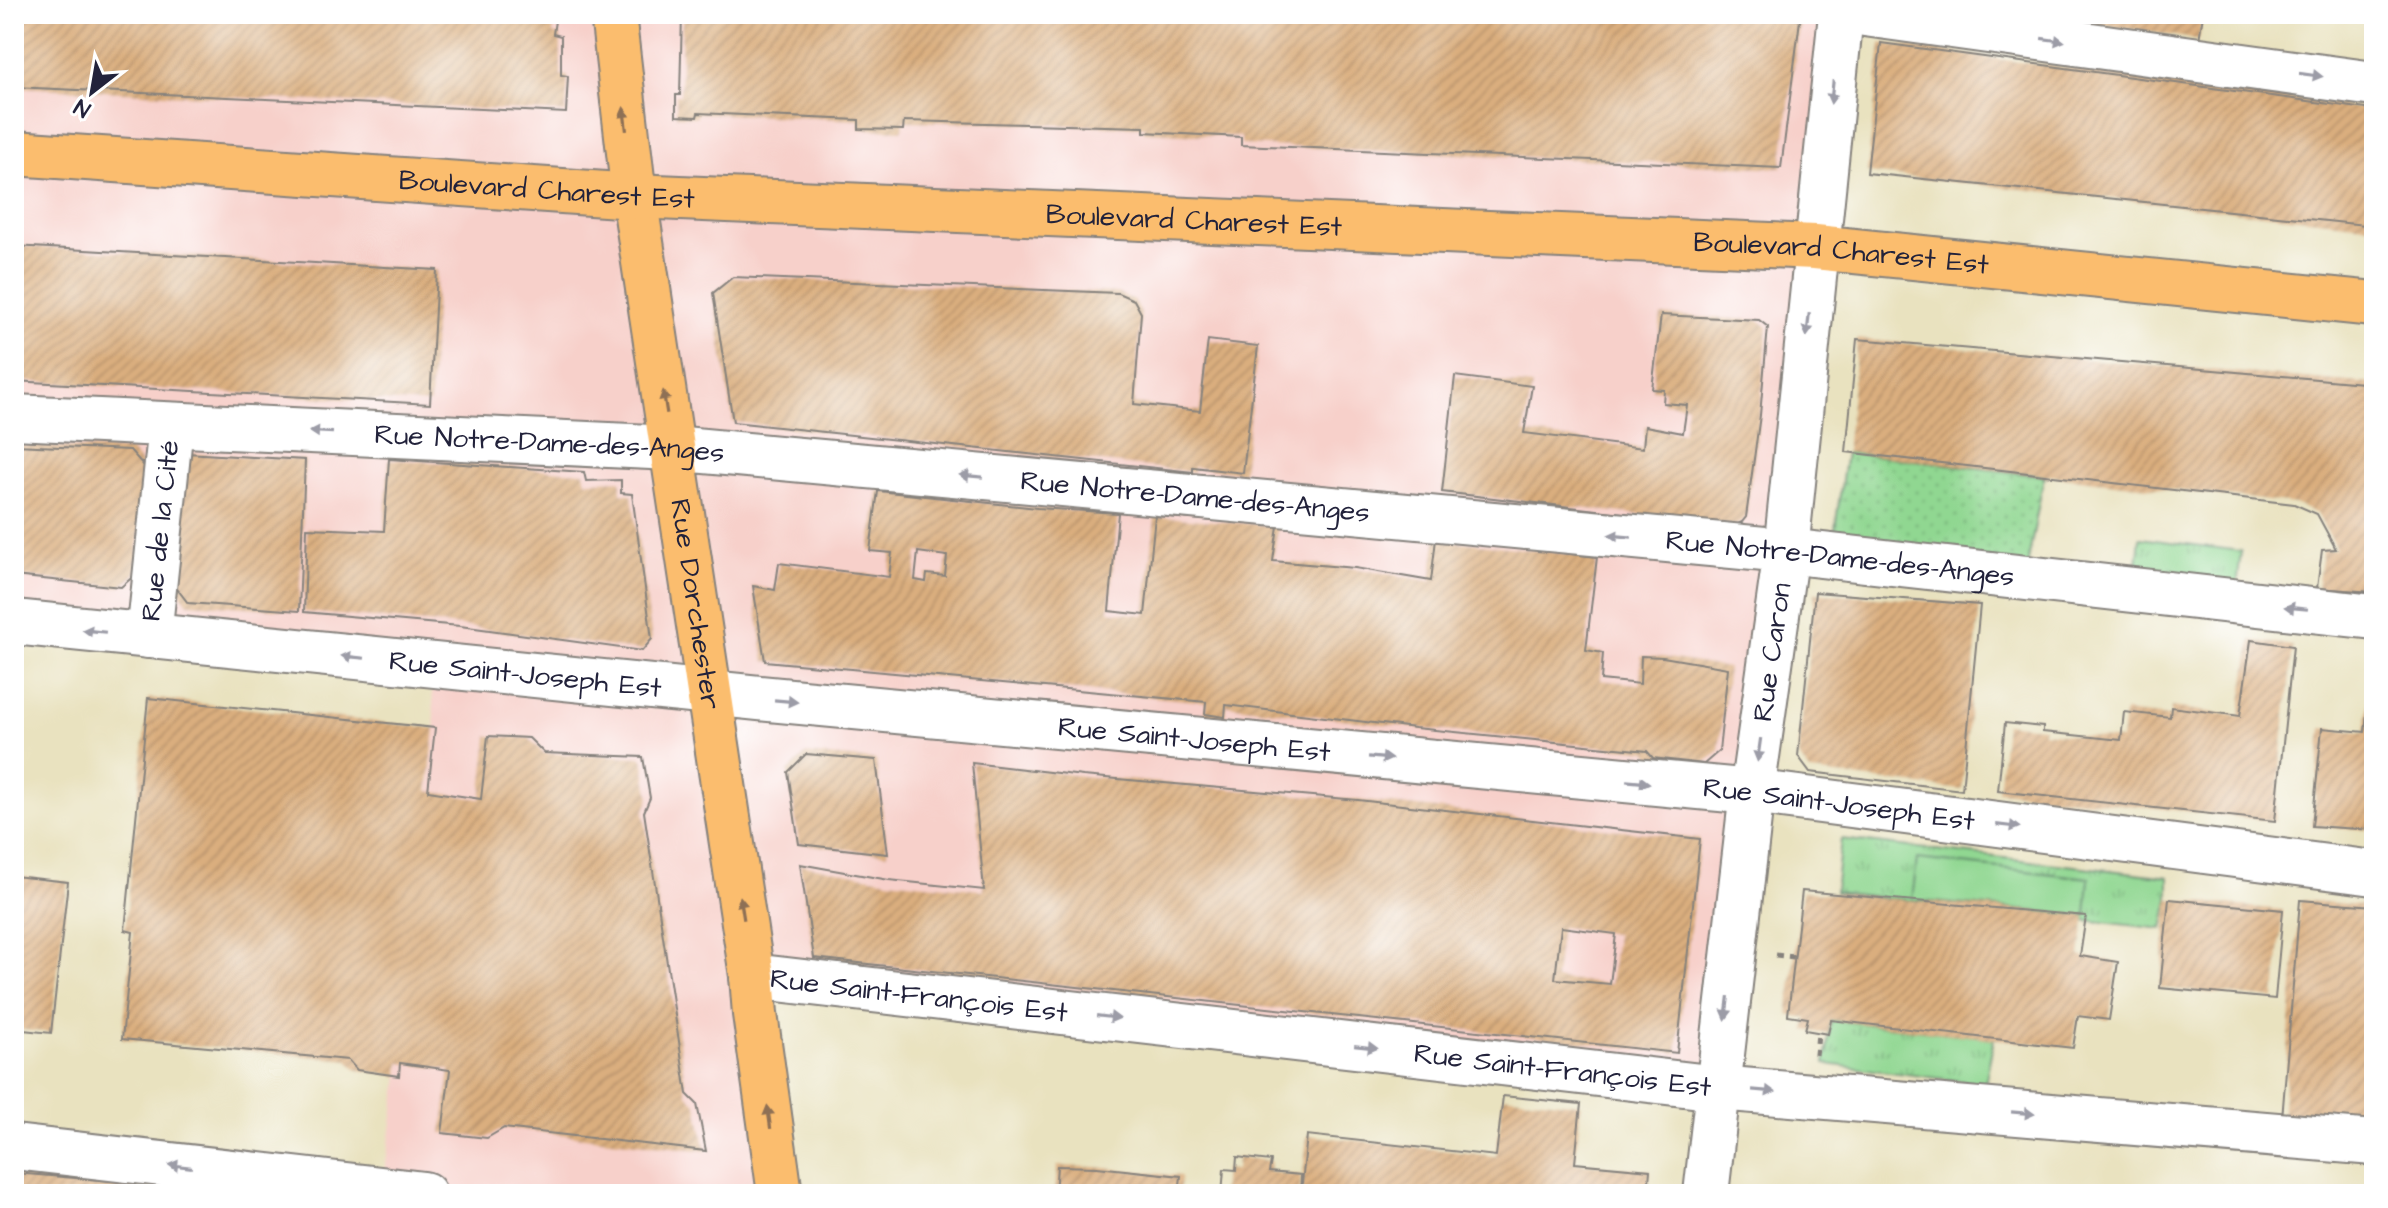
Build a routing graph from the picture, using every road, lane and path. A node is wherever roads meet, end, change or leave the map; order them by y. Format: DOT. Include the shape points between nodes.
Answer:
graph roads {
  1 [pos="613,14"];
  2 [pos="1841,14"];
  3 [pos="1865,14"];
  4 [pos="2374,84"];
  5 [pos="14,153"];
  6 [pos="634,196"];
  7 [pos="1815,247"];
  8 [pos="2374,304"];
  9 [pos="14,417"];
  10 [pos="171,425"];
  11 [pos="672,448"];
  12 [pos="1786,551"];
  13 [pos="2374,617"];
  14 [pos="14,622"];
  15 [pos="149,636"];
  16 [pos="709,693"];
  17 [pos="1752,792"];
  18 [pos="2374,873"];
  19 [pos="1772,954"];
  20 [pos="1794,957"];
  21 [pos="752,976"];
  22 [pos="1818,1033"];
  23 [pos="1815,1064"];
  24 [pos="1718,1088"];
  25 [pos="2374,1143"];
  26 [pos="14,1147"];
  27 [pos="424,1194"];
  28 [pos="780,1194"];
  29 [pos="1706,1194"];
  6 -- 1 [label="main road, Rue Dorchester, one-way"];
  2 -- 7 [label="street, Rue Caron, one-way"];
  3 -- 4 [label="street, one-way"];
  5 -- 6 [label="main road, Boulevard Charest Est"];
  6 -- 7 [label="main road, Boulevard Charest Est"];
  11 -- 6 [label="main road, Rue Dorchester, one-way"];
  7 -- 8 [label="main road, Boulevard Charest Est"];
  7 -- 12 [label="street, Rue Caron, one-way"];
  9 -- 10 [label="street, Rue Notre-Dame-des-Anges"];
  11 -- 10 [label="street, Rue Notre-Dame-des-Anges, one-way"];
  10 -- 15 [label="street, Rue de la Cité"];
  12 -- 11 [label="street, Rue Notre-Dame-des-Anges, one-way"];
  11 -- 16 [label="main road, Rue Dorchester"];
  13 -- 12 [label="street, Rue Notre-Dame-des-Anges, one-way"];
  12 -- 17 [label="street, Rue Caron, one-way"];
  15 -- 14 [label="street, Rue Saint-Joseph Est, one-way"];
  16 -- 15 [label="street, Rue Saint-Joseph Est, one-way"];
  16 -- 17 [label="street, Rue Saint-Joseph Est, one-way"];
  21 -- 16 [label="main road, Rue Dorchester, one-way"];
  17 -- 18 [label="street, Rue Saint-Joseph Est, one-way"];
  17 -- 24 [label="street, Rue Caron, one-way"];
  19 -- 20 [label="path"];
  21 -- 24 [label="street, Rue Saint-François Est, one-way"];
  28 -- 21 [label="main road, Rue Dorchester, one-way"];
  22 -- 23 [label="path"];
  24 -- 25 [label="street, Rue Saint-François Est, one-way"];
  24 -- 29 [label="street, Rue Caron"];
  27 -- 26 [label="street, one-way"];
}
